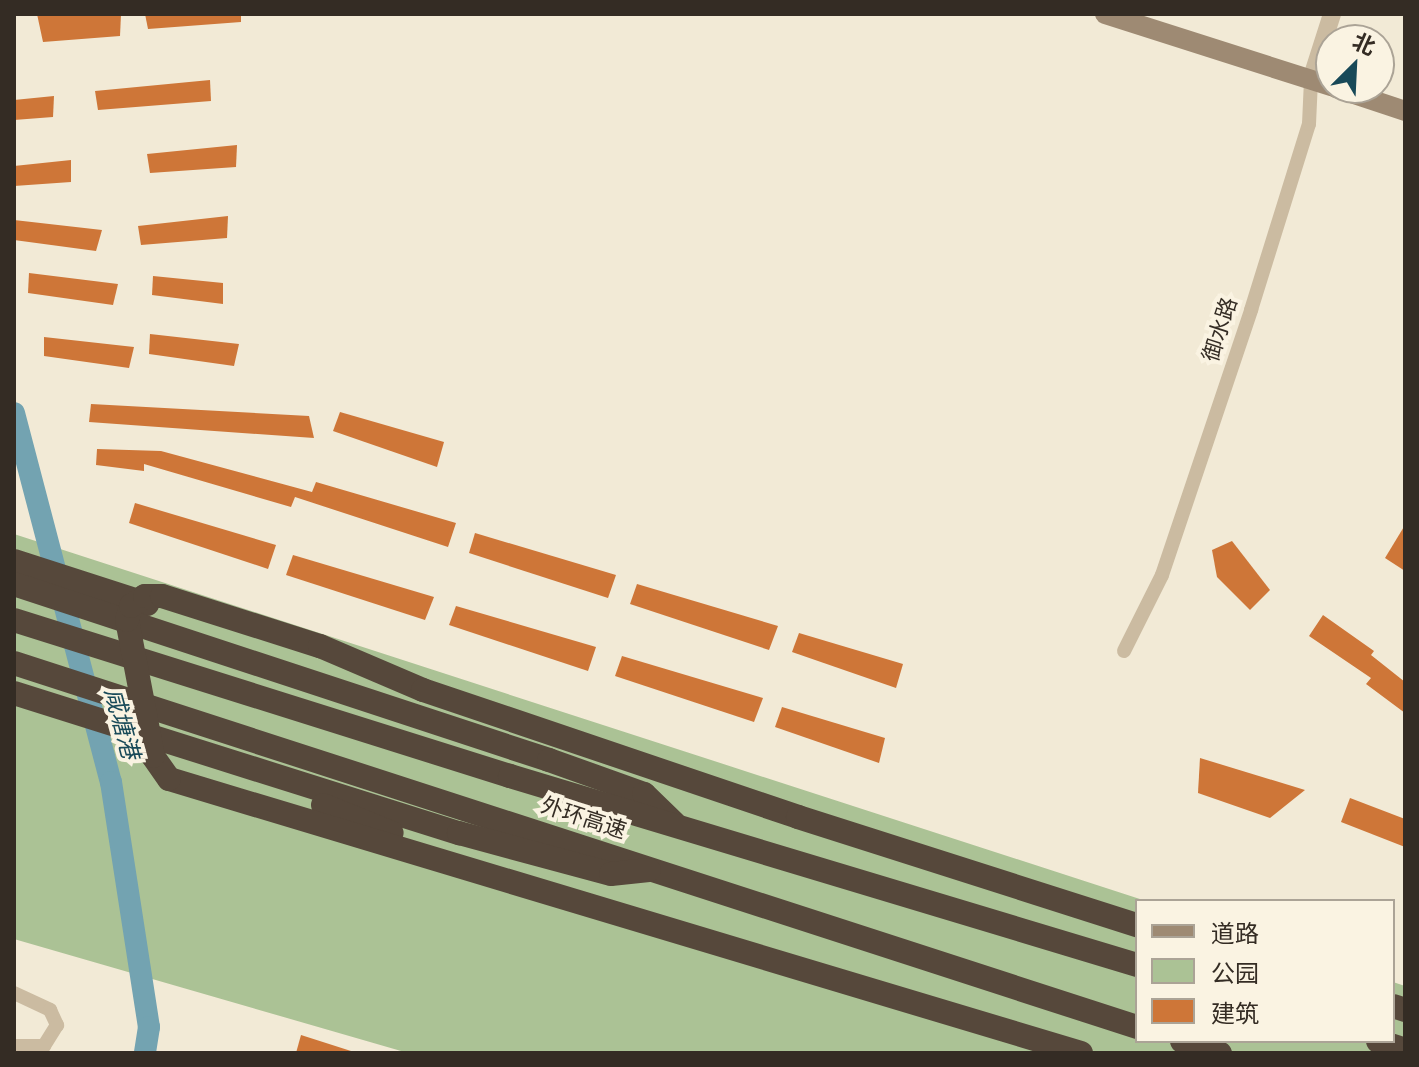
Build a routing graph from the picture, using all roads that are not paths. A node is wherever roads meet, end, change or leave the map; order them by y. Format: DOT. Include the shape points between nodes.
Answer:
graph roads {
  1 [pos="1105,14"];
  2 [pos="1315,81"];
  3 [pos="1318,104"];
  4 [pos="1384,104"];
  5 [pos="1405,111"];
  6 [pos="14,561"];
  7 [pos="14,584"];
  8 [pos="14,620"];
  9 [pos="1124,651"];
  10 [pos="326,660"];
  11 [pos="14,663"];
  12 [pos="364,668"];
  13 [pos="14,693"];
  14 [pos="411,711"];
  15 [pos="261,771"];
  16 [pos="679,827"];
  17 [pos="658,869"];
  18 [pos="515,881"];
  19 [pos="1135,924"];
  20 [pos="1135,964"];
  21 [pos="14,993"];
  22 [pos="1135,1026"];
  23 [pos="1188,1043"];
  24 [pos="1384,1043"];
  25 [pos="14,1046"];
  26 [pos="1405,1050"];
  27 [pos="1081,1053"];
  28 [pos="1220,1053"];
  1 -- 2 [label="main road"];
  3 -- 9 [label="street, 御水路" via="1162,575"];
  4 -- 5 [label="main road"];
  6 -- 10 [label="highway"];
  7 -- 14 [label="highway"];
  8 -- 16 [label="highway, 外环高速"];
  10 -- 12 [label="highway"];
  10 -- 14 [label="highway"];
  11 -- 17 [label="highway, 外环高速"];
  12 -- 18 [label="highway" via="320,646 162,596 138,601 127,620 153,756 169,779"];
  12 -- 19 [label="highway" via="810,821"];
  13 -- 15 [label="highway"];
  14 -- 16 [label="highway" via="644,794"];
  15 -- 17 [label="highway" via="611,874"];
  15 -- 18 [label="highway" via="295,793"];
  16 -- 20 [label="highway, 外环高速"];
  17 -- 22 [label="highway, 外环高速"];
  18 -- 27 [label="highway"];
  21 -- 25 [label="street" via="50,1010 57,1025 44,1046"];
  23 -- 28 [label="highway"];
  24 -- 26 [label="highway"];
}
